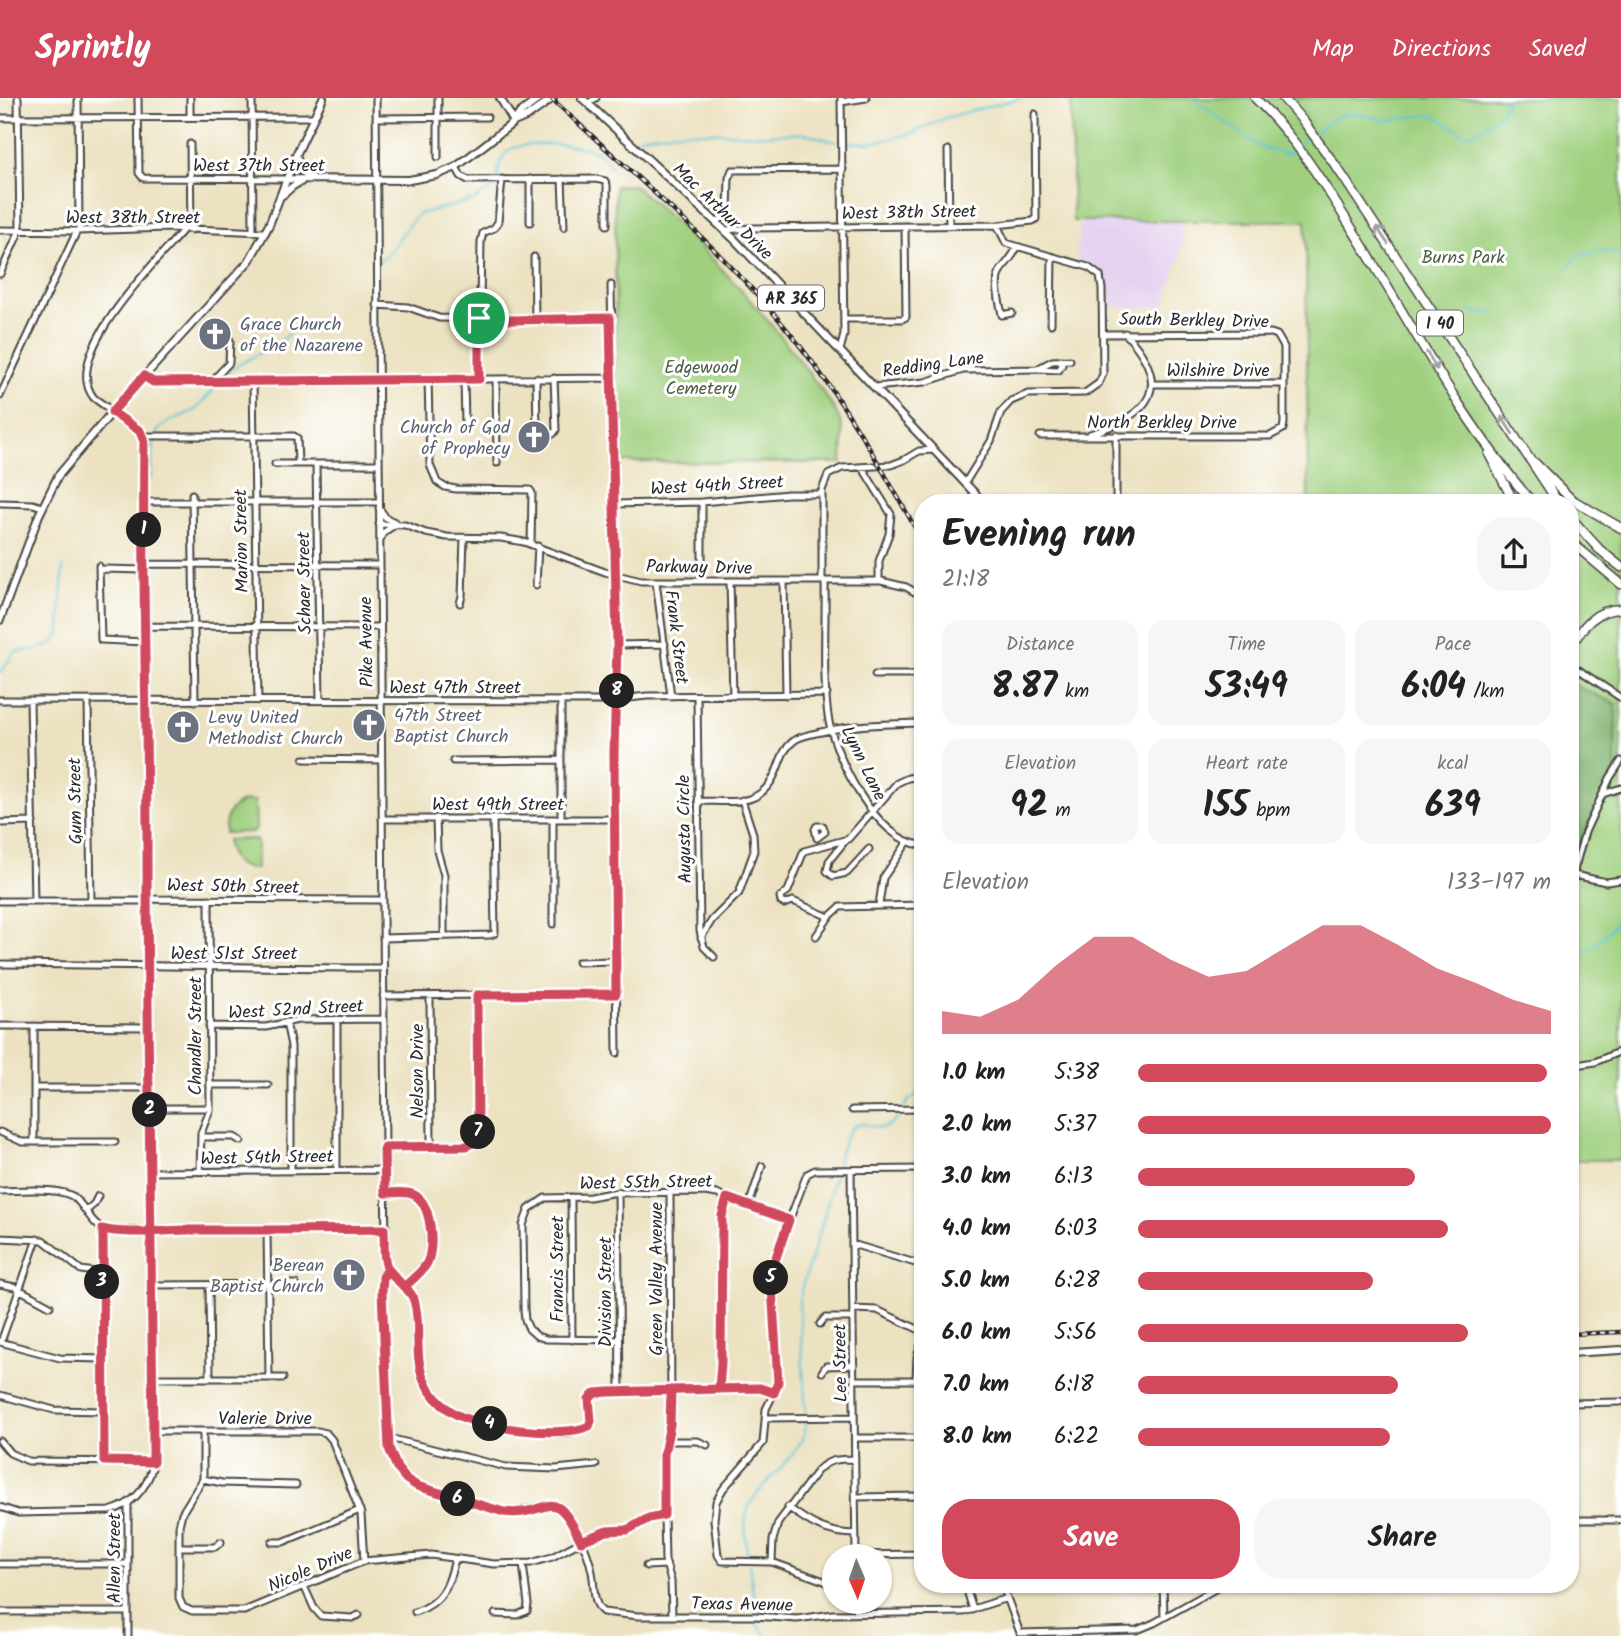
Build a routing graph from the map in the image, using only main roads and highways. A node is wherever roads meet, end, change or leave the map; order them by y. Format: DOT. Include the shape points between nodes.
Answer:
graph roads {
  1 [pos="500,98"];
  2 [pos="540,98"];
  3 [pos="552,98"];
  4 [pos="1255,98"];
  5 [pos="1283,98"];
  6 [pos="320,100"];
  7 [pos="585,101"];
  8 [pos="514,122"];
  9 [pos="296,155"];
  10 [pos="286,179"];
  11 [pos="311,179"];
  12 [pos="281,196"];
  13 [pos="1481,439"];
  14 [pos="1525,453"];
  15 [pos="975,494"];
  16 [pos="1510,494"];
  17 [pos="1526,494"];
  18 [pos="1553,494"];
  19 [pos="1566,494"];
  20 [pos="1579,504"];
  21 [pos="1579,527"];
  22 [pos="1621,528"];
  23 [pos="1579,549"];
  24 [pos="1621,568"];
  25 [pos="1621,584"];
  26 [pos="1621,609"];
  27 [pos="0,620"];
  28 [pos="1579,633"];
  29 [pos="1621,1350"];
  30 [pos="1579,1352"];
  1 -- 8 [label="main road"];
  2 -- 8 [label="main road"];
  3 -- 8 [label="main road"];
  4 -- 13 [label="highway, I 40, one-way" via="1306,156"];
  14 -- 5 [label="highway, I 40, one-way" via="1321,144"];
  6 -- 9 [label="main road"];
  7 -- 15 [label="main road, Mac Arthur Drive / AR 365" via="725,230"];
  8 -- 11 [label="main road, West 37th Street" via="456,167 437,175"];
  9 -- 10 [label="main road"];
  9 -- 11 [label="main road" via="301,171"];
  10 -- 11 [label="main road, West 37th Street"];
  10 -- 12 [label="main road"];
  11 -- 12 [label="main road" via="292,185"];
  12 -- 27 [label="main road" via="248,261 65,466 42,507"];
  13 -- 16 [label="highway"];
  13 -- 17 [label="highway, I 40"];
  14 -- 18 [label="highway, I 40"];
  14 -- 19 [label="highway"];
  20 -- 22 [label="highway"];
  21 -- 24 [label="highway"];
  23 -- 25 [label="highway"];
  26 -- 28 [label="highway" via="1591,618"];
  29 -- 30 [label="main road"];
}
